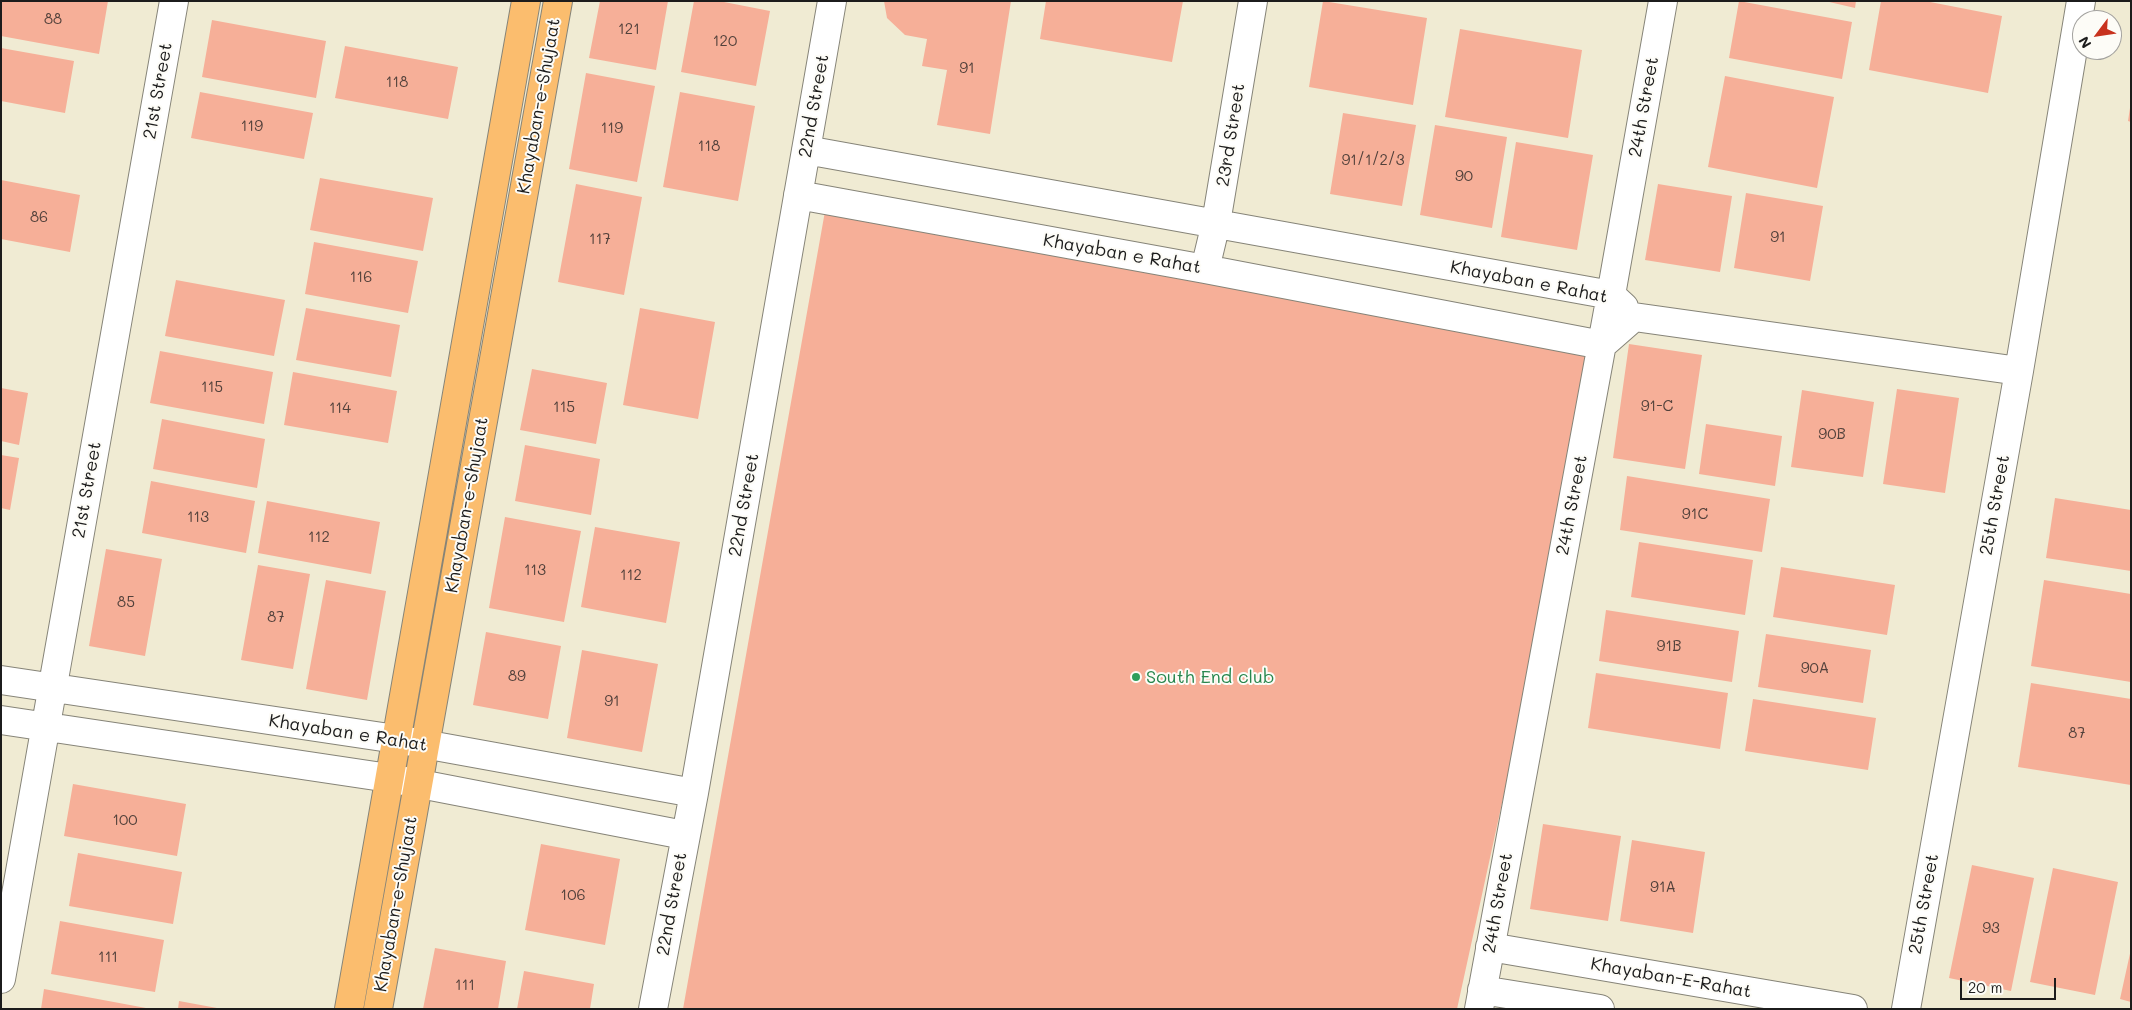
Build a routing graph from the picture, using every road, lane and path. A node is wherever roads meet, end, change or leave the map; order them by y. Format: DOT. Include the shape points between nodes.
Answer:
graph roads {
  1 [pos="174,1"];
  2 [pos="526,1"];
  3 [pos="558,1"];
  4 [pos="832,1"];
  5 [pos="1253,1"];
  6 [pos="1663,1"];
  7 [pos="2081,1"];
  8 [pos="806,150"];
  9 [pos="798,195"];
  10 [pos="1216,224"];
  11 [pos="1205,269"];
  12 [pos="1611,295"];
  13 [pos="1634,317"];
  14 [pos="1602,345"];
  15 [pos="2018,371"];
  16 [pos="1,680"];
  17 [pos="52,688"];
  18 [pos="1,720"];
  19 [pos="45,728"];
  20 [pos="396,739"];
  21 [pos="424,745"];
  22 [pos="389,778"];
  23 [pos="418,783"];
  24 [pos="694,793"];
  25 [pos="684,835"];
  26 [pos="1490,947"];
  27 [pos="1,979"];
  28 [pos="1481,999"];
  29 [pos="349,1009"];
  30 [pos="378,1009"];
  31 [pos="653,1009"];
  32 [pos="1600,1009"];
  33 [pos="1852,1009"];
  34 [pos="1906,1009"];
  1 -- 17 [label="street, 21st Street"];
  2 -- 20 [label="main road, Khayaban-e-Shujaat"];
  3 -- 21 [label="main road, Khayaban-e-Shujaat"];
  4 -- 8 [label="street, 22nd Street"];
  5 -- 10 [label="street, 23rd Street"];
  6 -- 12 [label="street, 24th Street"];
  7 -- 15 [label="street, 25th Street"];
  8 -- 9 [label="street, 22nd Street"];
  8 -- 10 [label="street, Khayaban e Rahat"];
  9 -- 11 [label="street, Khayaban e Rahat"];
  9 -- 24 [label="street, 22nd Street"];
  10 -- 11 [label="street, 23rd Street"];
  10 -- 12 [label="street, Khayaban e Rahat"];
  11 -- 14 [label="street, Khayaban e Rahat"];
  12 -- 13 [label="street, Khayaban e Rahat"];
  12 -- 14 [label="street, 24th Street"];
  13 -- 14 [label="street, Khayaban e Rahat"];
  13 -- 15 [label="street"];
  14 -- 26 [label="street, 24th Street"];
  15 -- 34 [label="street, 25th Street"];
  16 -- 17 [label="street, Khayaban e Rahat"];
  17 -- 19 [label="street, 21st Street"];
  17 -- 20 [label="street, Khayaban e Rahat"];
  18 -- 19 [label="street"];
  19 -- 22 [label="street"];
  19 -- 27 [label="street, 21st Street"];
  20 -- 21 [label="street, Khayaban e Rahat"];
  20 -- 22 [label="main road, Khayaban-e-Shujaat"];
  21 -- 23 [label="main road, Khayaban-e-Shujaat"];
  21 -- 24 [label="street, Khayaban e Rahat"];
  22 -- 23 [label="street"];
  22 -- 29 [label="main road, Khayaban-e-Shujaat"];
  23 -- 25 [label="street"];
  23 -- 30 [label="main road, Khayaban-e-Shujaat"];
  24 -- 25 [label="street, 22nd Street"];
  25 -- 31 [label="street, 22nd Street"];
  26 -- 28 [label="street, 24th Street"];
  26 -- 33 [label="street, Khayaban-E-Rahat"];
  28 -- 32 [label="street"];
}
